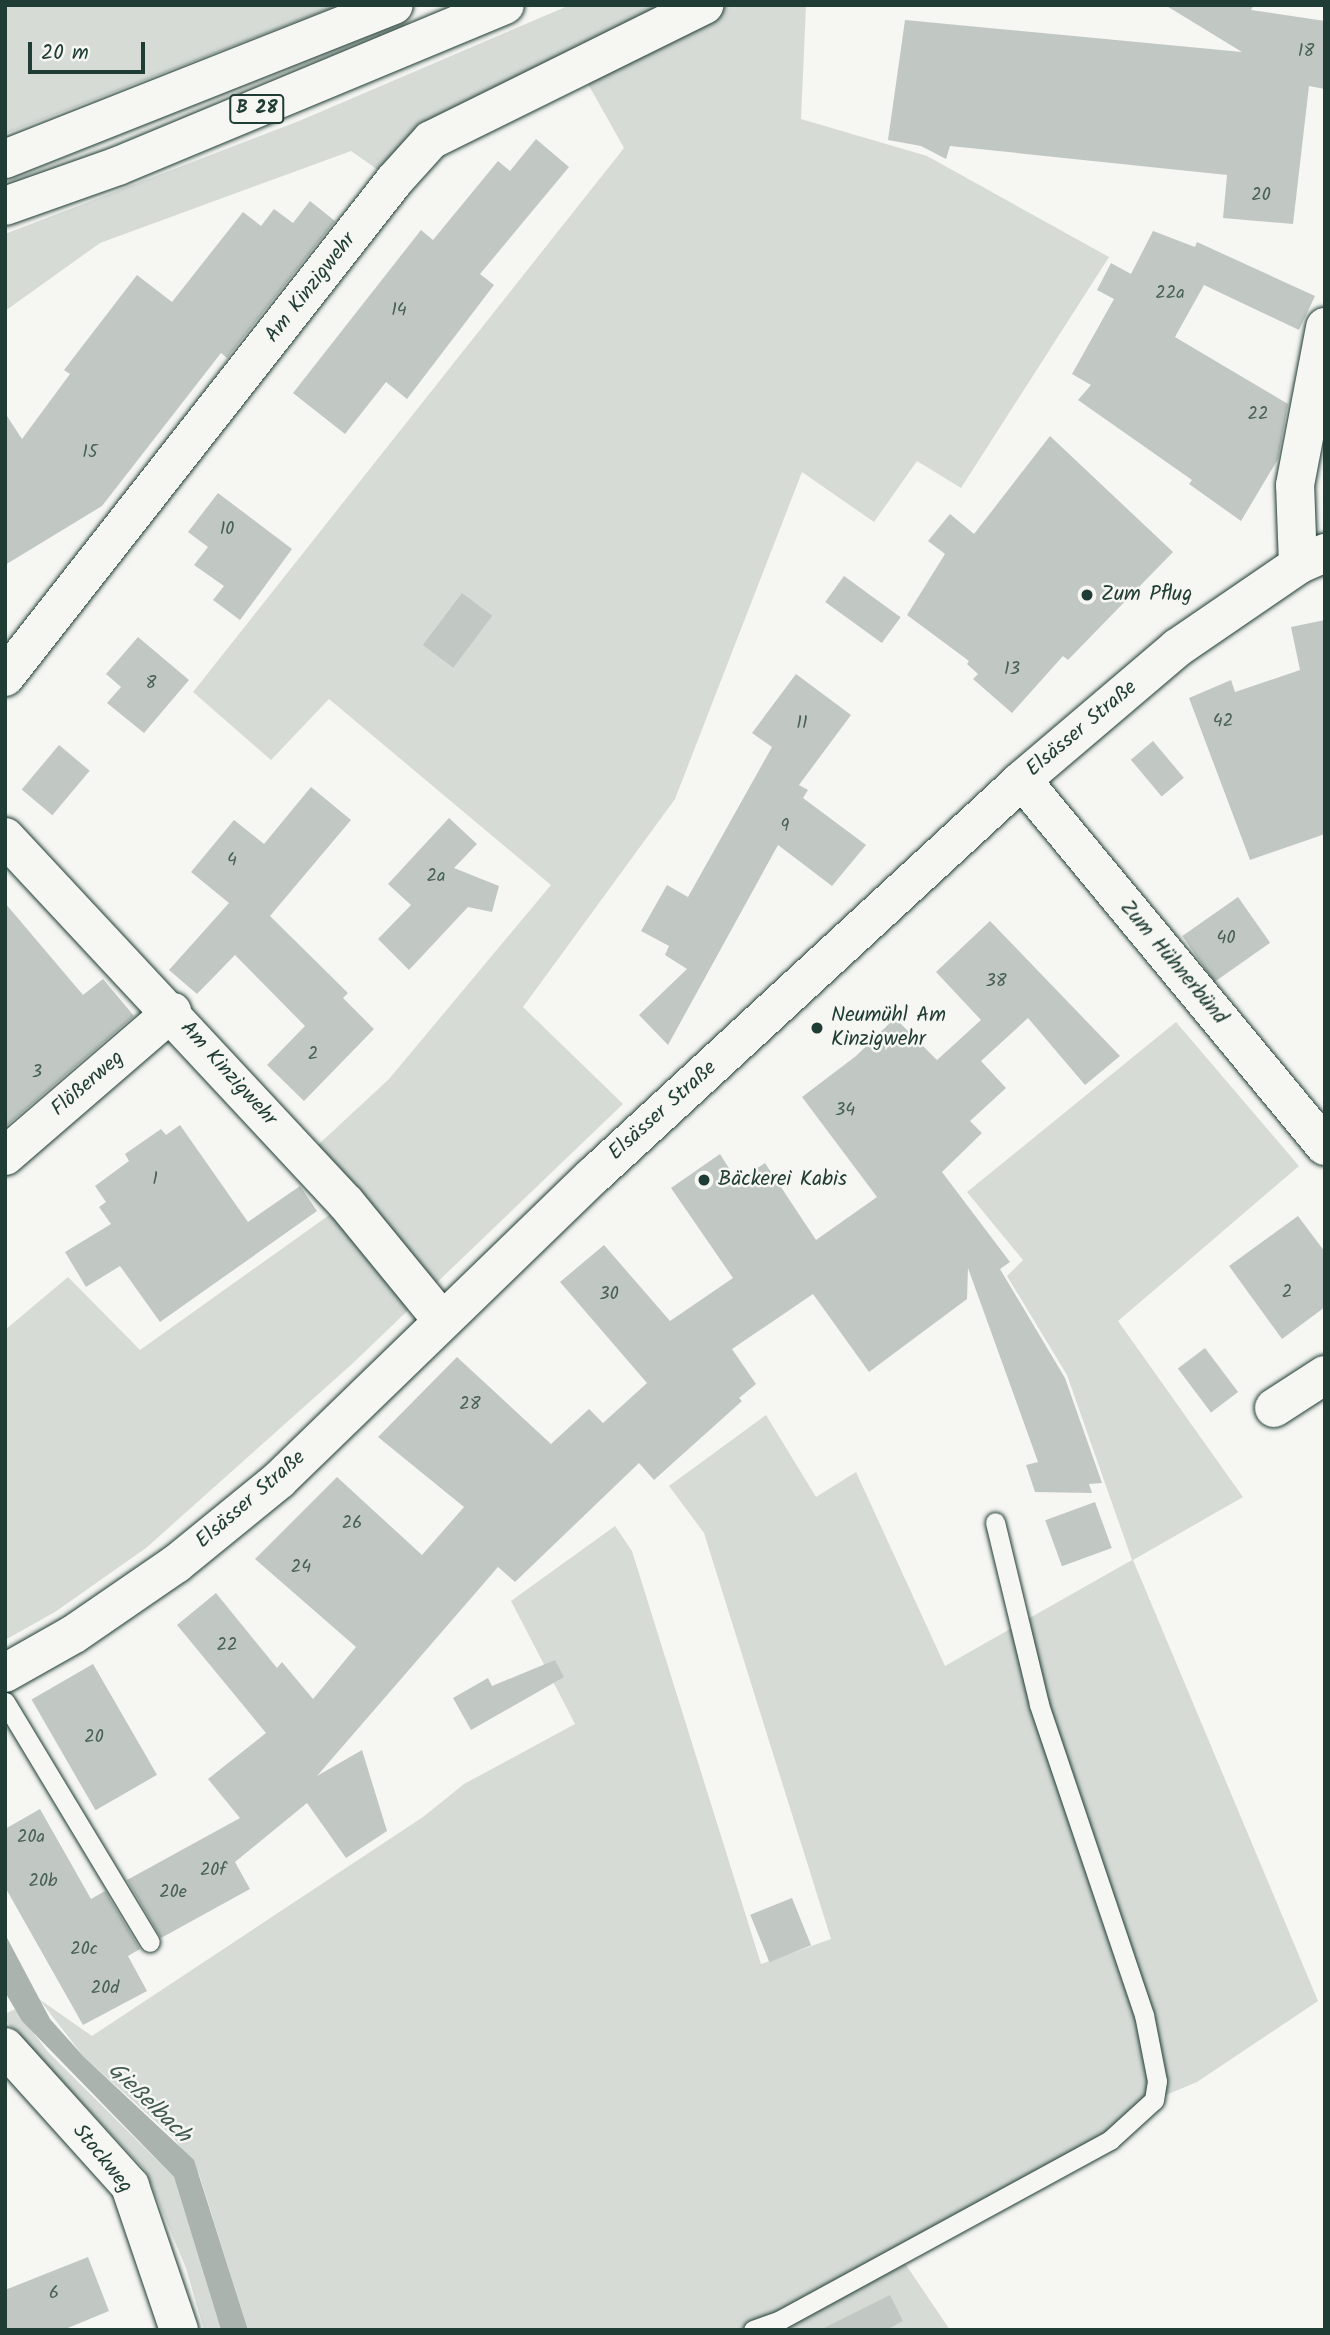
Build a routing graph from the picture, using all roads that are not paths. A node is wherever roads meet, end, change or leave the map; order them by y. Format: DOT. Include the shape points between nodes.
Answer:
graph roads {
  1 [pos="394,5"];
  2 [pos="505,5"];
  3 [pos="704,5"];
  4 [pos="5,159"];
  5 [pos="5,206"];
  6 [pos="1325,327"];
  7 [pos="1311,559"];
  8 [pos="5,677"];
  9 [pos="1022,780"];
  10 [pos="5,837"];
  11 [pos="172,1012"];
  12 [pos="1325,1146"];
  13 [pos="5,1156"];
  14 [pos="441,1319"];
  15 [pos="1325,1375"];
  16 [pos="1274,1408"];
  17 [pos="995,1522"];
  18 [pos="5,1673"];
  19 [pos="5,1702"];
  20 [pos="150,1942"];
  21 [pos="5,2047"];
  22 [pos="179,2330"];
  23 [pos="753,2330"];
  1 -- 4 [label="main road, B 28"];
  2 -- 5 [label="main road, B 28" via="118,166"];
  3 -- 8 [label="main road, Am Kinzigwehr" via="432,140 394,181"];
  6 -- 7 [label="main road" via="1295,485"];
  7 -- 9 [label="main road, Elsässer Straße" via="1177,649"];
  9 -- 12 [label="main road, Zum Hühnerbünd"];
  9 -- 14 [label="main road, Elsässer Straße"];
  10 -- 11 [label="main road, Am Kinzigwehr"];
  11 -- 13 [label="main road, Flößerweg"];
  11 -- 14 [label="main road, Am Kinzigwehr" via="346,1203"];
  14 -- 18 [label="main road, Elsässer Straße" via="258,1497 176,1564 74,1634"];
  15 -- 16 [label="main road"];
  17 -- 23 [label="lane" via="1039,1704 1144,2015 1157,2081 1154,2100 1110,2140 780,2320"];
  19 -- 20 [label="lane"];
  21 -- 22 [label="main road, Stockweg" via="130,2186"];
}
